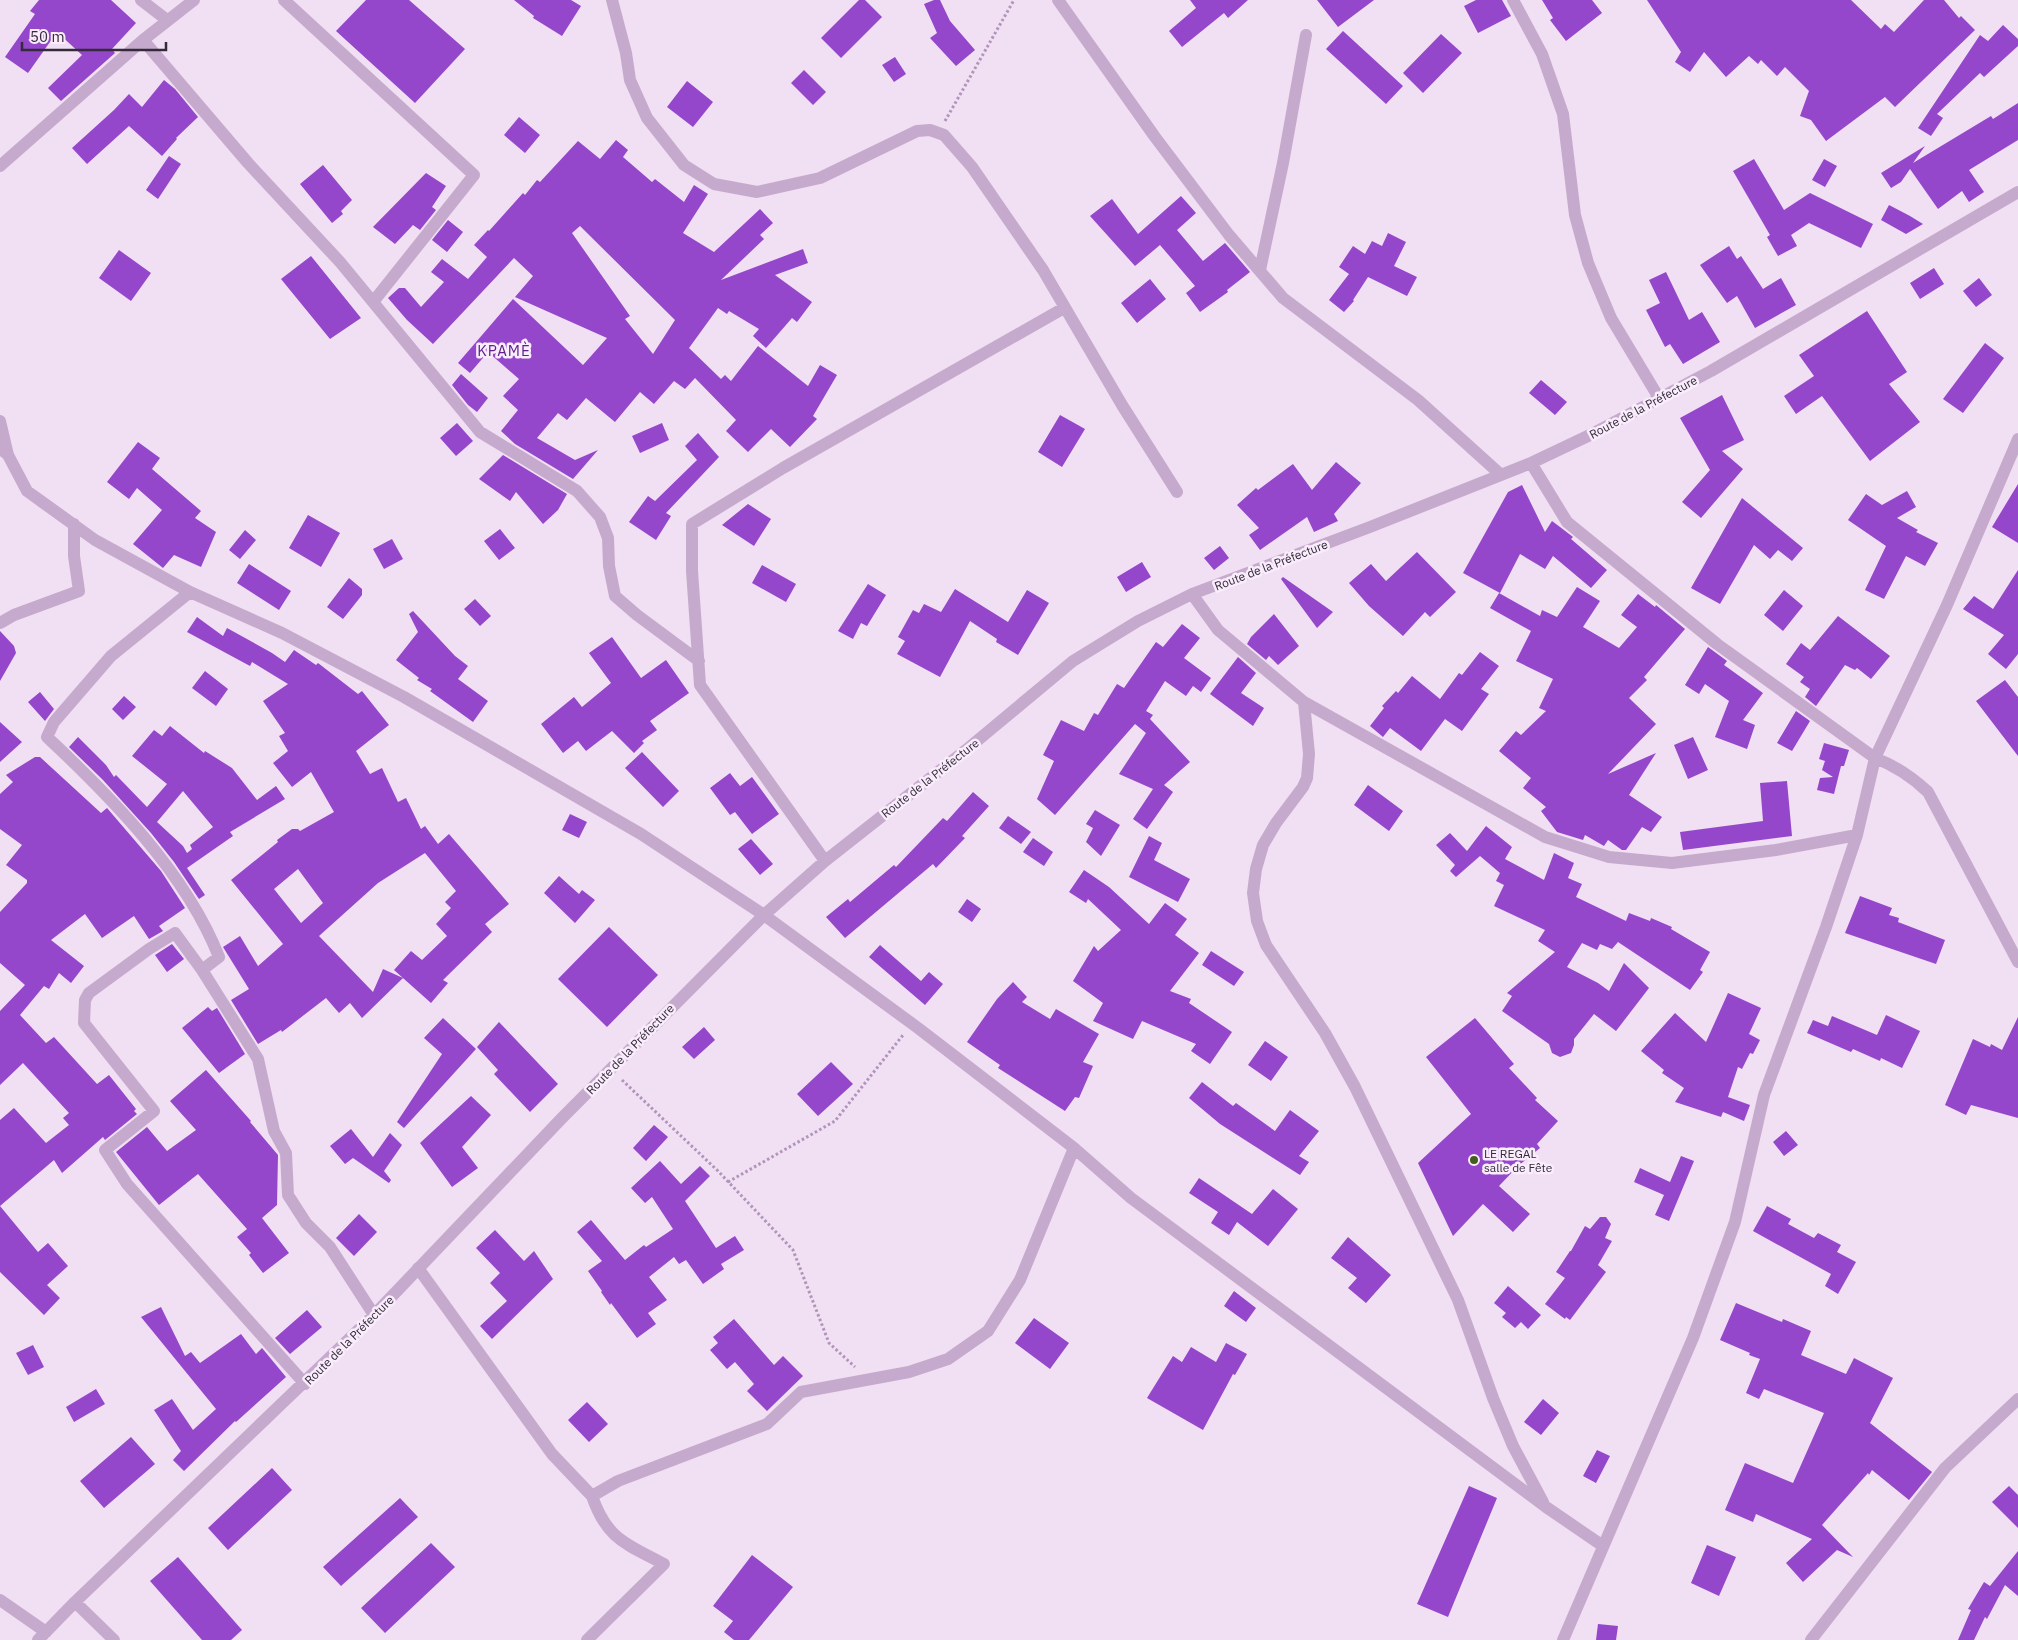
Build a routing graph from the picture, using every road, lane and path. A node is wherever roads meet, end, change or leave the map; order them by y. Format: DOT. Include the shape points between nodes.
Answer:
graph roads {
  1 [pos="141,0"];
  2 [pos="194,0"];
  3 [pos="284,0"];
  4 [pos="612,0"];
  5 [pos="1014,0"];
  6 [pos="1058,0"];
  7 [pos="1512,0"];
  8 [pos="167,20"];
  9 [pos="1306,35"];
  10 [pos="142,40"];
  11 [pos="938,132"];
  12 [pos="0,166"];
  13 [pos="2018,192"];
  14 [pos="1260,270"];
  15 [pos="373,302"];
  16 [pos="1064,308"];
  17 [pos="1659,398"];
  18 [pos="0,421"];
  19 [pos="2018,439"];
  20 [pos="4,451"];
  21 [pos="1530,463"];
  22 [pos="1500,474"];
  23 [pos="1178,492"];
  24 [pos="74,524"];
  25 [pos="190,592"];
  26 [pos="1192,594"];
  27 [pos="0,623"];
  28 [pos="699,661"];
  29 [pos="1304,702"];
  30 [pos="1876,758"];
  31 [pos="1857,835"];
  32 [pos="825,861"];
  33 [pos="764,915"];
  34 [pos="2018,962"];
  35 [pos="202,970"];
  36 [pos="912,1024"];
  37 [pos="610,1069"];
  38 [pos="1074,1148"];
  39 [pos="728,1182"];
  40 [pos="418,1268"];
  41 [pos="374,1315"];
  42 [pos="869,1381"];
  43 [pos="305,1384"];
  44 [pos="2018,1399"];
  45 [pos="592,1496"];
  46 [pos="1546,1507"];
  47 [pos="1603,1546"];
  48 [pos="0,1600"];
  49 [pos="75,1602"];
  50 [pos="42,1636"];
  51 [pos="114,1640"];
  52 [pos="586,1640"];
  53 [pos="1563,1640"];
  54 [pos="1811,1640"];
  1 -- 8 [label="street"];
  2 -- 8 [label="street"];
  3 -- 15 [label="street" via="474,176"];
  4 -- 11 [label="street" via="630,80 647,118 684,165 714,184 757,192 820,178 917,131"];
  5 -- 11 [label="path"];
  6 -- 14 [label="street" via="1189,182"];
  7 -- 17 [label="street" via="1542,54 1563,114 1575,215 1588,263 1611,318"];
  8 -- 10 [label="street"];
  9 -- 14 [label="street"];
  10 -- 12 [label="street"];
  10 -- 15 [label="street"];
  11 -- 16 [label="street" via="944,134 972,167 1043,270"];
  13 -- 17 [label="street, Route de la Préfecture" via="1720,366"];
  14 -- 22 [label="street" via="1283,298 1418,400"];
  15 -- 28 [label="street" via="480,432 577,491 600,517 608,538 615,596"];
  16 -- 23 [label="street"];
  16 -- 28 [label="street" via="783,468 692,524"];
  17 -- 21 [label="street, Route de la Préfecture"];
  18 -- 20 [label="street"];
  19 -- 30 [label="street" via="1947,606"];
  20 -- 24 [label="street" via="27,491"];
  21 -- 22 [label="street, Route de la Préfecture"];
  21 -- 30 [label="street" via="1567,522 1717,644"];
  22 -- 26 [label="street, Route de la Préfecture"];
  24 -- 25 [label="street" via="95,540"];
  24 -- 27 [label="street" via="79,591"];
  25 -- 33 [label="street" via="282,633 404,697 641,834"];
  25 -- 35 [label="street" via="111,656 54,722 47,737 144,837 183,889 209,932 219,957"];
  26 -- 29 [label="street" via="1218,630"];
  26 -- 32 [label="street, Route de la Préfecture" via="1138,621 1073,661"];
  28 -- 32 [label="street" via="700,685"];
  29 -- 31 [label="street" via="1545,837 1609,857 1672,863 1776,850"];
  29 -- 46 [label="street" via="1309,754 1307,778 1263,844 1253,893 1257,921 1266,945 1325,1033 1355,1087 1458,1300 1513,1446"];
  30 -- 31 [label="street"];
  30 -- 34 [label="street" via="1912,777 1928,792"];
  31 -- 47 [label="street" via="1764,1095 1735,1222 1693,1338"];
  32 -- 33 [label="street, Route de la Préfecture"];
  33 -- 36 [label="street"];
  33 -- 37 [label="street, Route de la Préfecture"];
  35 -- 41 [label="street" via="258,1059 274,1131 286,1152 288,1195 306,1223 330,1247"];
  35 -- 43 [label="street" via="175,933 86,997 84,1024 154,1111 105,1150 127,1184"];
  36 -- 38 [label="street"];
  36 -- 39 [label="path" via="835,1121"];
  37 -- 39 [label="path"];
  37 -- 40 [label="street, Route de la Préfecture"];
  38 -- 42 [label="street" via="1020,1280 988,1331 948,1359"];
  38 -- 46 [label="street" via="1139,1204"];
  39 -- 42 [label="path" via="793,1250 829,1343"];
  40 -- 41 [label="street, Route de la Préfecture"];
  40 -- 45 [label="street" via="552,1454"];
  41 -- 43 [label="street, Route de la Préfecture"];
  42 -- 45 [label="street" via="801,1392 768,1424 618,1481"];
  43 -- 49 [label="street, Route de la Préfecture"];
  44 -- 54 [label="street" via="1946,1468"];
  45 -- 52 [label="street" via="599,1516 618,1539 664,1564"];
  46 -- 47 [label="street"];
  47 -- 53 [label="street"];
  48 -- 50 [label="street"];
  49 -- 50 [label="street, Route de la Préfecture"];
  49 -- 51 [label="street"];
}
